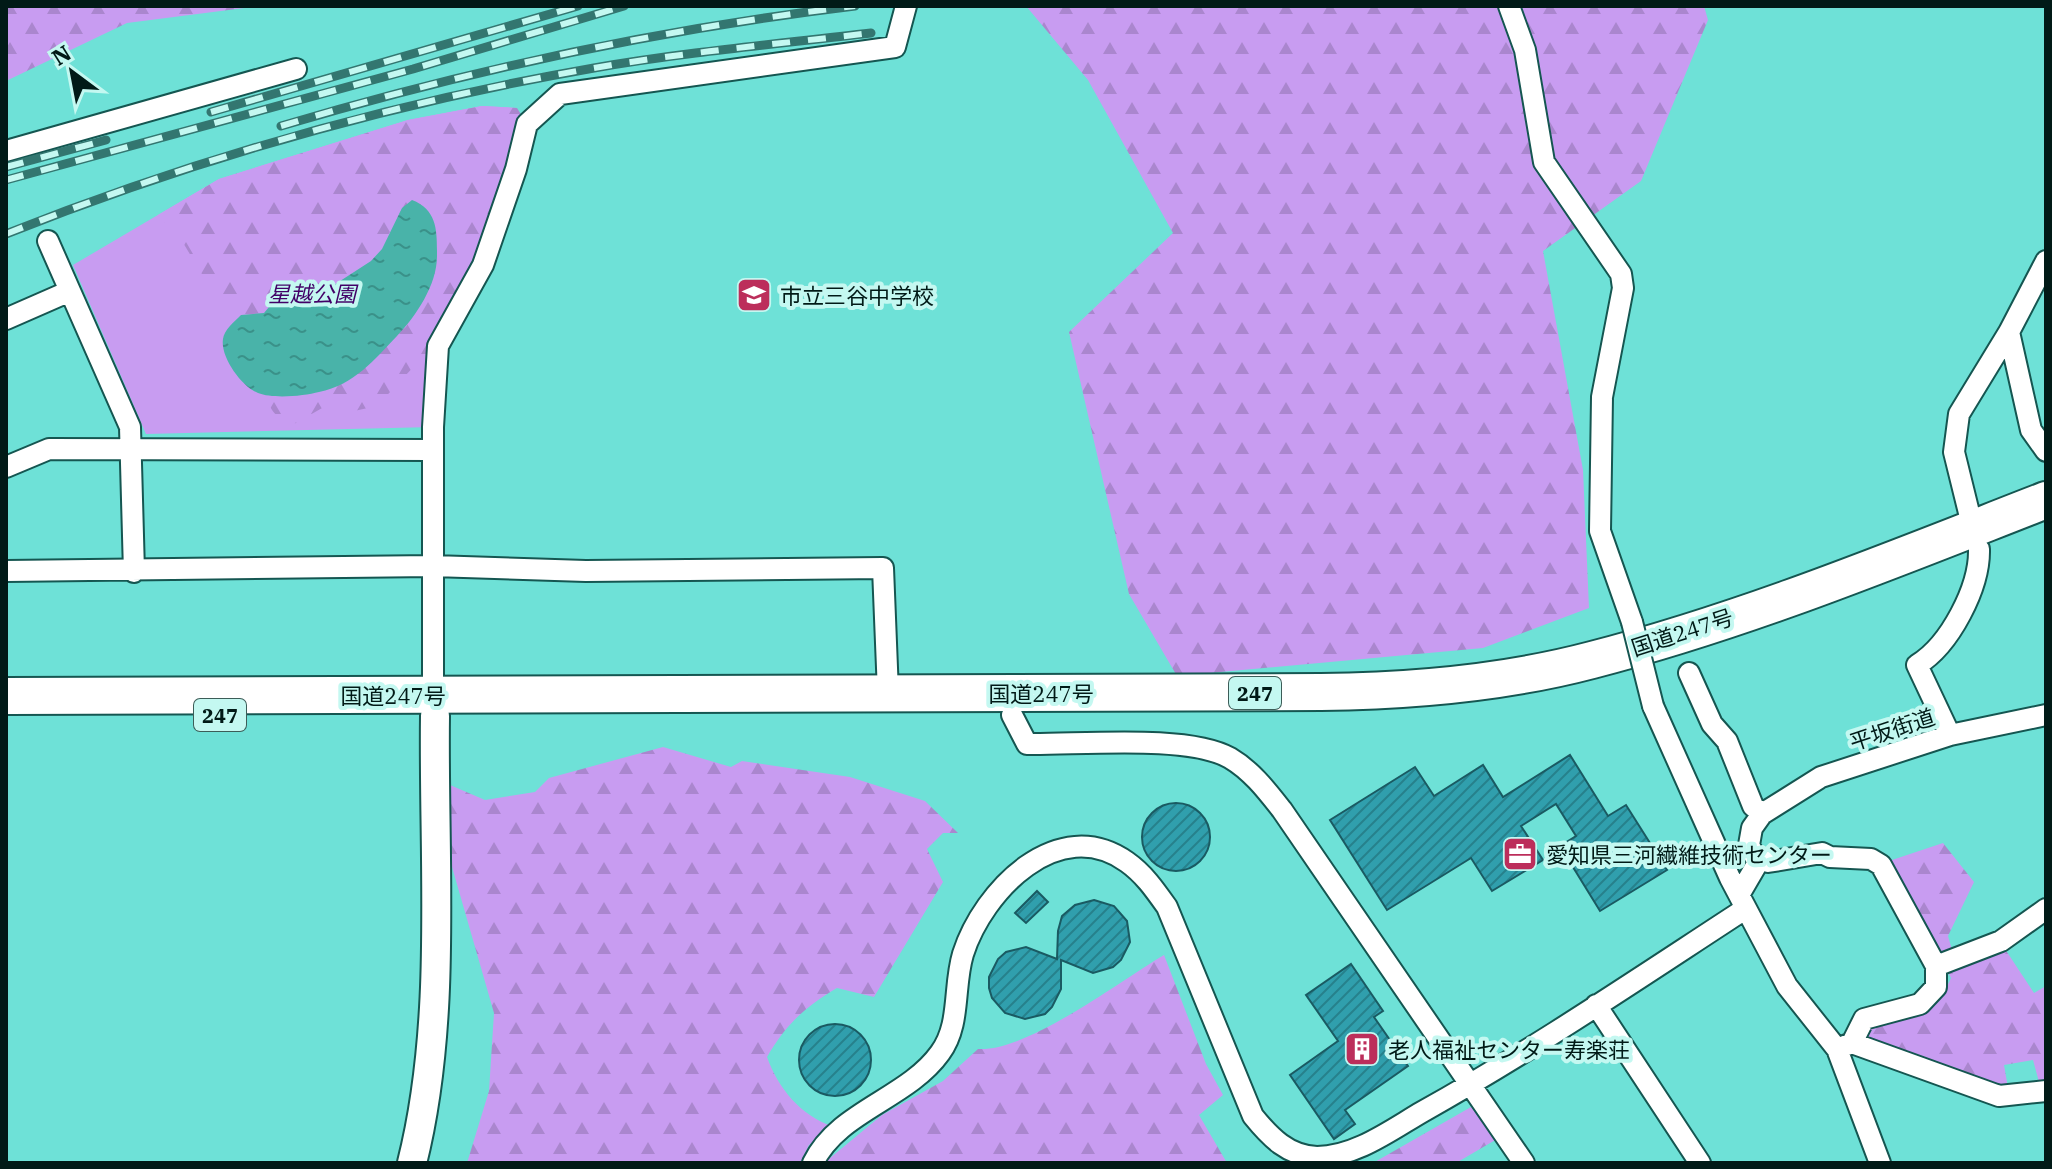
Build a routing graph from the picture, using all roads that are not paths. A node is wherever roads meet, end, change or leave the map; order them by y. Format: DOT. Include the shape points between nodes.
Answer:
graph roads {
  1 [pos="906,6"];
  2 [pos="1509,6"];
  3 [pos="296,69"];
  4 [pos="6,151"];
  5 [pos="48,241"];
  6 [pos="2046,261"];
  7 [pos="70,291"];
  8 [pos="6,319"];
  9 [pos="2009,332"];
  10 [pos="133,448"];
  11 [pos="433,450"];
  12 [pos="2046,451"];
  13 [pos="6,467"];
  14 [pos="2046,500"];
  15 [pos="2046,523"];
  16 [pos="1976,539"];
  17 [pos="433,566"];
  18 [pos="6,571"];
  19 [pos="134,572"];
  20 [pos="1689,673"];
  21 [pos="888,693"];
  22 [pos="6,696"];
  23 [pos="434,705"];
  24 [pos="6,715"];
  25 [pos="1012,715"];
  26 [pos="2046,715"];
  27 [pos="1950,735"];
  28 [pos="1762,814"];
  29 [pos="1760,859"];
  30 [pos="1742,902"];
  31 [pos="2046,909"];
  32 [pos="1936,966"];
  33 [pos="1596,1005"];
  34 [pos="1845,1046"];
  35 [pos="1471,1085"];
  36 [pos="2046,1091"];
  37 [pos="412,1163"];
  38 [pos="813,1163"];
  39 [pos="1524,1163"];
  40 [pos="1700,1163"];
  41 [pos="1880,1163"];
  1 -- 11 [label="street" via="895,47 560,94 527,124 483,265 438,346"];
  2 -- 30 [label="street, bridge" via="1525,50 1544,162 1621,274 1623,288 1602,397 1600,531 1632,622 1653,706"];
  3 -- 4 [label="street"];
  5 -- 7 [label="street"];
  6 -- 9 [label="street"];
  7 -- 8 [label="street"];
  7 -- 10 [label="street" via="130,427"];
  9 -- 12 [label="street" via="2031,430"];
  9 -- 16 [label="street" via="1959,414 1954,435"];
  10 -- 11 [label="street"];
  10 -- 13 [label="street" via="49,449"];
  10 -- 19 [label="street"];
  11 -- 17 [label="street"];
  14 -- 16 [label="highway, 国道247号 / 247"];
  15 -- 16 [label="highway, 国道247号 / 247"];
  16 -- 21 [label="highway, 国道247号 / 247" via="1704,627 1590,660 1513,675 1378,691"];
  16 -- 25 [label="highway, 国道247号 / 247" via="1707,651 1647,669 1510,696 1359,712"];
  16 -- 27 [label="street" via="1974,587 1943,644 1917,665"];
  17 -- 19 [label="street"];
  17 -- 21 [label="street" via="586,571 883,568"];
  17 -- 23 [label="street"];
  18 -- 19 [label="street"];
  20 -- 28 [label="street" via="1712,724 1727,741 1753,806"];
  21 -- 23 [label="highway, 国道247号 / 247"];
  22 -- 23 [label="highway, 国道247号 / 247"];
  23 -- 24 [label="highway, 国道247号 / 247"];
  23 -- 25 [label="highway, 国道247号 / 247"];
  23 -- 37 [label="street" via="434,980 422,1124"];
  25 -- 35 [label="street" via="1027,744 1184,745 1210,749 1244,767 1282,810"];
  26 -- 27 [label="street, 平坂街道"];
  27 -- 28 [label="street, 平坂街道" via="1821,777"];
  28 -- 29 [label="street" via="1749,845"];
  29 -- 30 [label="street"];
  29 -- 32 [label="street" via="1822,853 1881,865"];
  30 -- 33 [label="street"];
  30 -- 34 [label="street" via="1787,986"];
  31 -- 32 [label="street" via="2001,941"];
  32 -- 34 [label="street" via="1932,994 1920,1004 1864,1019"];
  33 -- 35 [label="street"];
  33 -- 40 [label="street"];
  34 -- 36 [label="street" via="1999,1096"];
  34 -- 41 [label="street"];
  35 -- 38 [label="street" via="1348,1151 1317,1157 1271,1140 1241,1094 1161,898 1126,861 1101,849 1071,847 1021,869 974,926 963,956 953,1028 938,1057 906,1088 842,1129"];
  35 -- 39 [label="street"];
}
